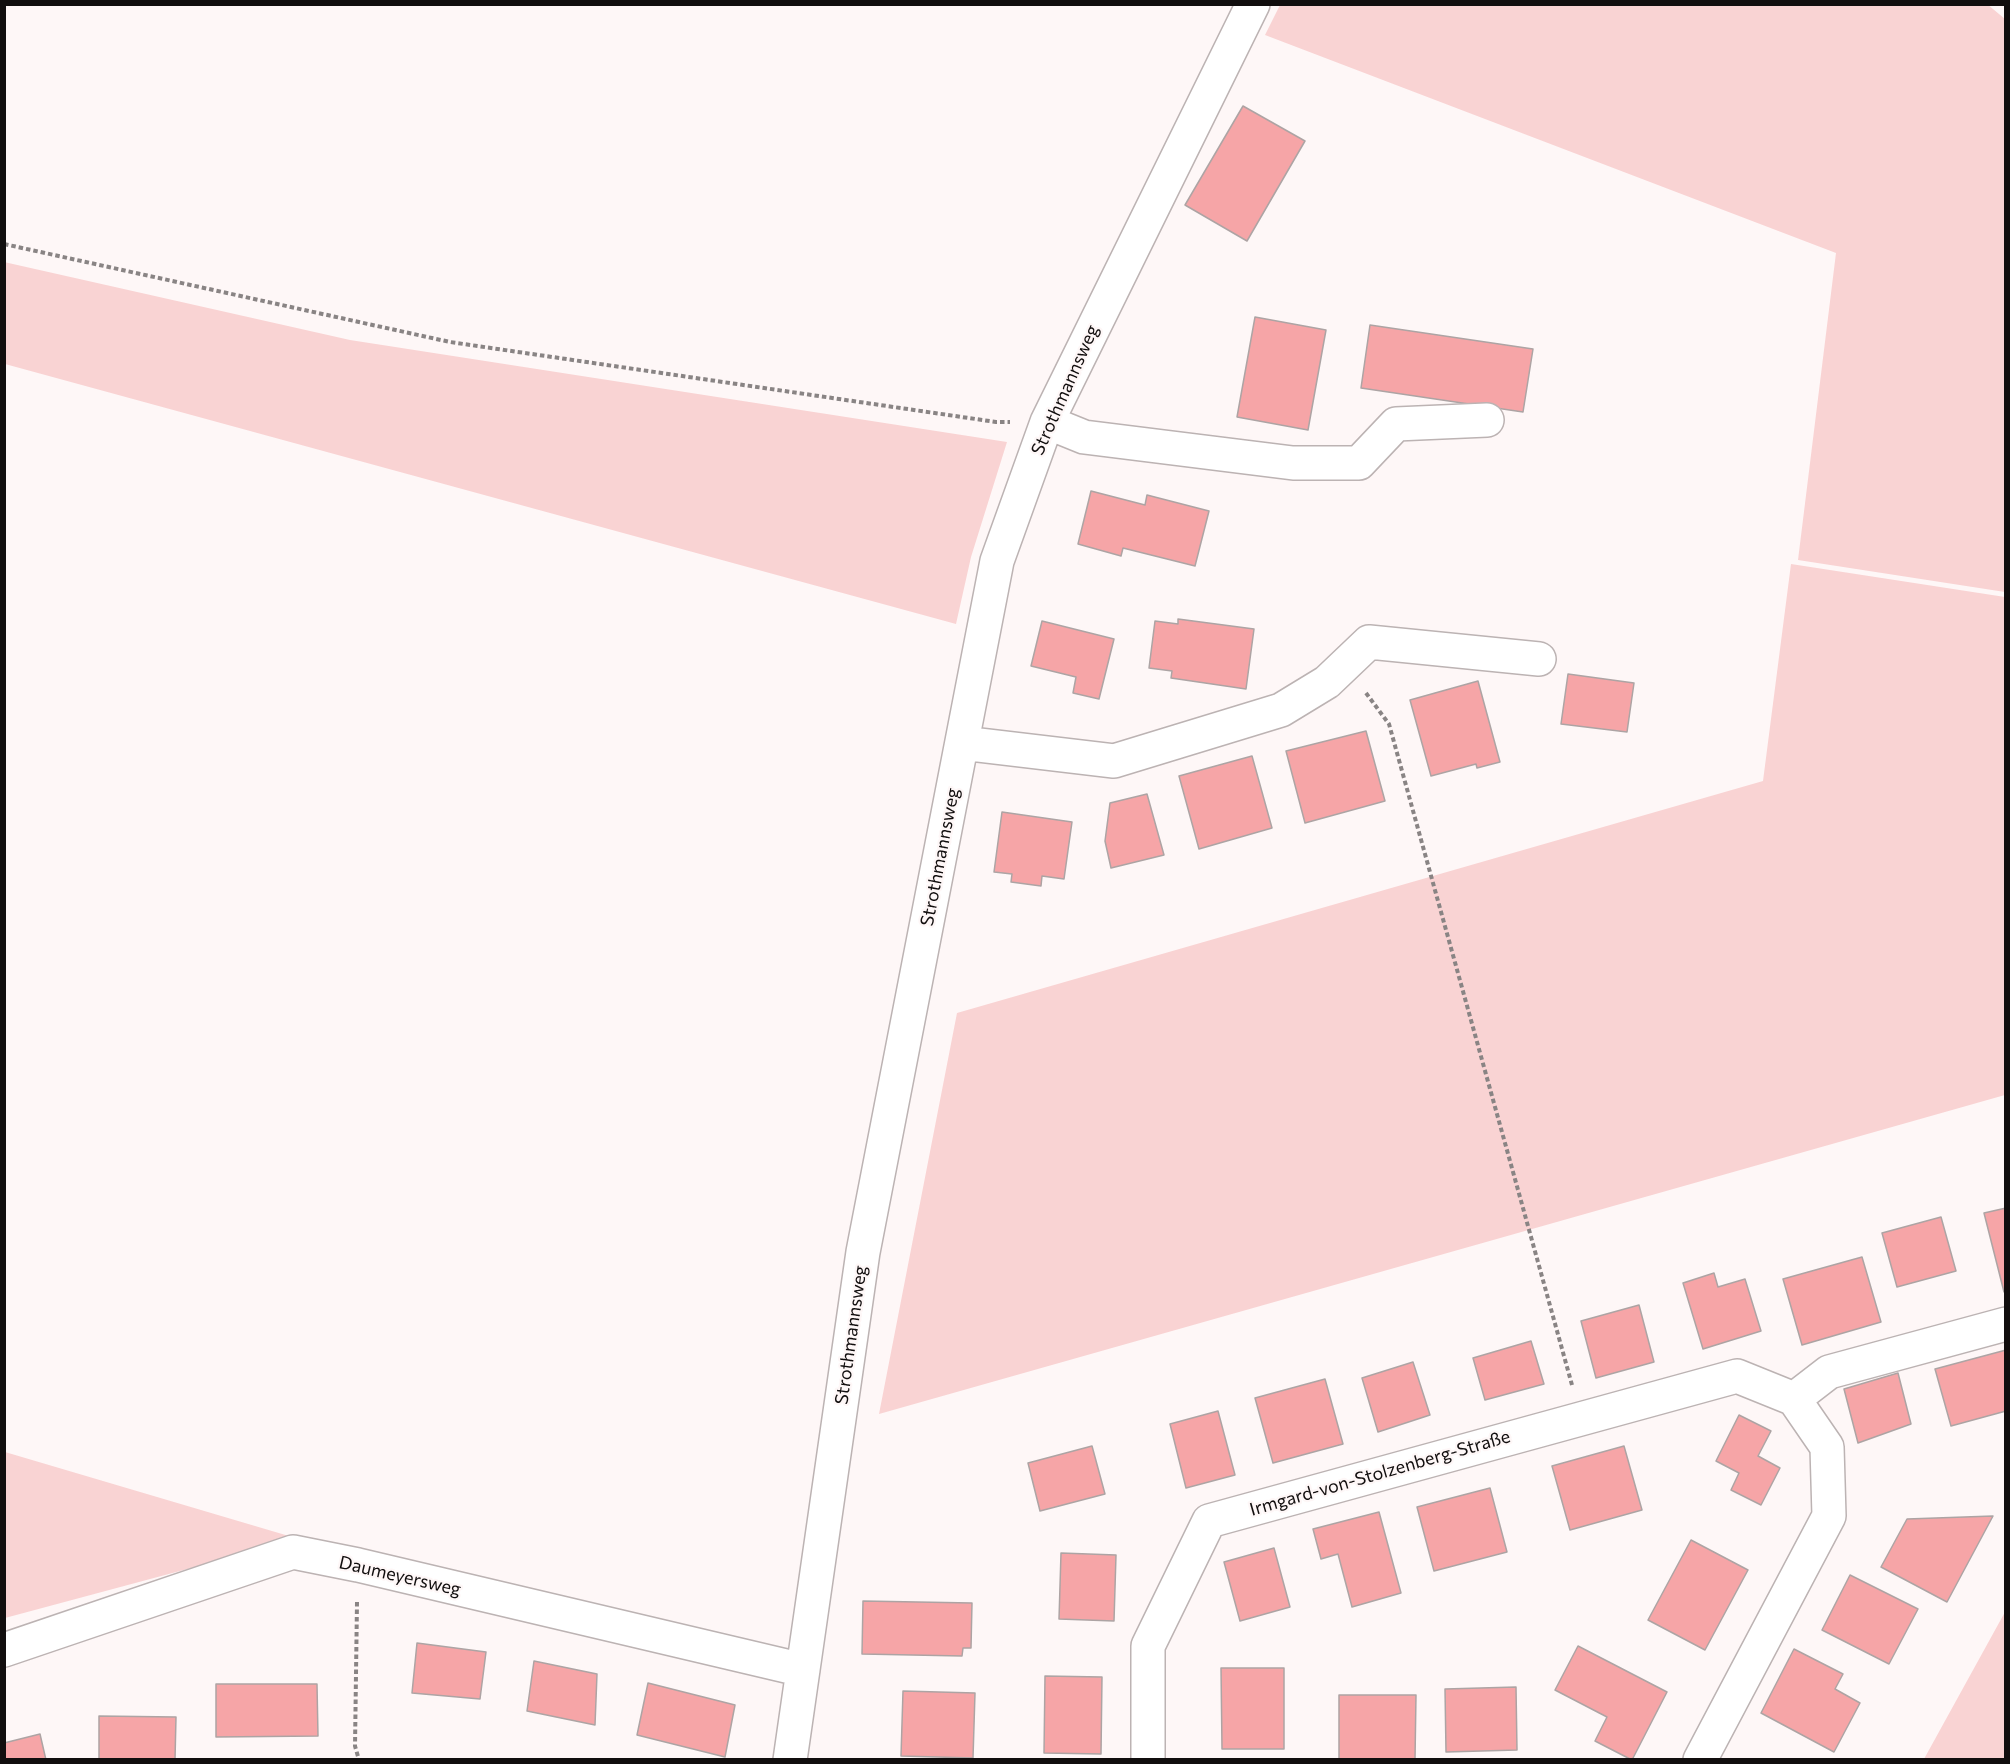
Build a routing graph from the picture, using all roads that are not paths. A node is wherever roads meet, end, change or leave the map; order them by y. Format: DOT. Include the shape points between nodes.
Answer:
graph roads {
  1 [pos="1253,4"];
  2 [pos="1487,420"];
  3 [pos="1047,422"];
  4 [pos="1539,659"];
  5 [pos="962,743"];
  6 [pos="2006,1324"];
  7 [pos="1794,1399"];
  8 [pos="4,1650"];
  9 [pos="803,1670"];
  10 [pos="790,1760"];
  11 [pos="1148,1760"];
  12 [pos="1700,1760"];
  1 -- 3 [label="street, Strothmannsweg"];
  2 -- 3 [label="street" via="1396,424 1359,463 1293,463 1084,436"];
  3 -- 5 [label="street, Strothmannsweg" via="997,561"];
  4 -- 5 [label="street" via="1369,642 1327,682 1281,710 1113,761"];
  5 -- 9 [label="street, Strothmannsweg" via="863,1252"];
  6 -- 7 [label="street" via="1829,1372"];
  7 -- 11 [label="street, Irmgard-von-Stolzenberg-Straße" via="1737,1376 1209,1521 1148,1646"];
  7 -- 12 [label="street" via="1827,1447 1829,1516"];
  8 -- 9 [label="street, Daumeyersweg" via="293,1552"];
  9 -- 10 [label="street, Strothmannsweg"];
}
